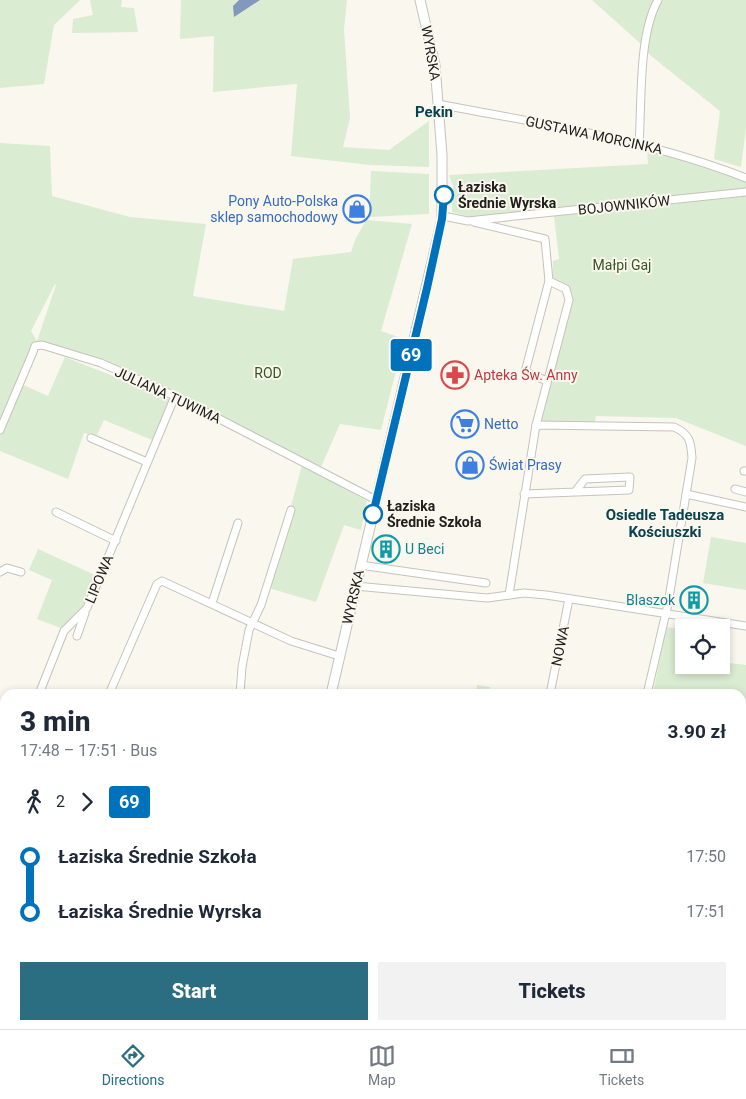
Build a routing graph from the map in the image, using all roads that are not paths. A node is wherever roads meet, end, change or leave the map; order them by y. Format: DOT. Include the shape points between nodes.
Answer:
graph roads {
  1 [pos="420,0"];
  2 [pos="658,0"];
  3 [pos="438,104"];
  4 [pos="639,144"];
  5 [pos="746,178"];
  6 [pos="746,192"];
  7 [pos="443,216"];
  8 [pos="468,221"];
  9 [pos="549,281"];
  10 [pos="547,381"];
  11 [pos="176,396"];
  12 [pos="536,425"];
  13 [pos="0,430"];
  14 [pos="91,438"];
  15 [pos="147,462"];
  16 [pos="735,488"];
  17 [pos="575,492"];
  18 [pos="746,492"];
  19 [pos="524,494"];
  20 [pos="686,494"];
  21 [pos="376,500"];
  22 [pos="746,507"];
  23 [pos="290,510"];
  24 [pos="56,512"];
  25 [pos="238,523"];
  26 [pos="116,541"];
  27 [pos="360,566"];
  28 [pos="0,572"];
  29 [pos="21,572"];
  30 [pos="486,582"];
  31 [pos="355,586"];
  32 [pos="509,595"];
  33 [pos="569,599"];
  34 [pos="212,603"];
  35 [pos="87,608"];
  36 [pos="665,614"];
  37 [pos="254,622"];
  38 [pos="746,626"];
  39 [pos="76,636"];
  40 [pos="339,656"];
  41 [pos="41,689"];
  42 [pos="111,689"];
  43 [pos="240,689"];
  44 [pos="332,689"];
  45 [pos="551,689"];
  46 [pos="648,689"];
  1 -- 3 [label="street, WYRSKA" via="433,52"];
  2 -- 4 [label="street" via="651,12 645,41"];
  3 -- 4 [label="street, GUSTAWA MORCINKA"];
  3 -- 7 [label="street, WYRSKA"];
  4 -- 5 [label="street, GUSTAWA MORCINKA" via="688,156"];
  6 -- 8 [label="street, BOJOWNIKÓW"];
  7 -- 8 [label="street, BOJOWNIKÓW"];
  7 -- 21 [label="street, WYRSKA"];
  8 -- 9 [label="street" via="545,239"];
  9 -- 10 [label="street" via="566,289 569,300"];
  9 -- 10 [label="street" via="525,372"];
  10 -- 12 [label="street"];
  11 -- 13 [label="street, JULIANA TUWIMA" via="101,363 42,345 35,346"];
  11 -- 15 [label="street, LIPOWA"];
  11 -- 21 [label="street, JULIANA TUWIMA"];
  12 -- 19 [label="street"];
  12 -- 20 [label="street" via="674,428 685,432 692,443"];
  14 -- 15 [label="street"];
  15 -- 26 [label="street, LIPOWA"];
  16 -- 18 [label="street"];
  17 -- 17 [label="street" via="629,490 630,476 585,478"];
  17 -- 19 [label="street"];
  19 -- 32 [label="street"];
  20 -- 22 [label="street"];
  20 -- 36 [label="street"];
  21 -- 27 [label="street, WYRSKA"];
  23 -- 37 [label="street"];
  24 -- 26 [label="street, LIPOWA"];
  25 -- 34 [label="street"];
  26 -- 35 [label="street, LIPOWA"];
  27 -- 30 [label="street"];
  27 -- 31 [label="street, WYRSKA"];
  28 -- 29 [label="street" via="4,568"];
  31 -- 32 [label="street" via="487,598"];
  31 -- 40 [label="street, WYRSKA"];
  32 -- 33 [label="street" via="524,593"];
  33 -- 36 [label="street"];
  33 -- 45 [label="street, NOWA"];
  34 -- 37 [label="street"];
  34 -- 42 [label="street" via="169,583 162,581 157,584"];
  35 -- 39 [label="street"];
  35 -- 41 [label="street, LIPOWA" via="64,631"];
  36 -- 38 [label="street"];
  36 -- 46 [label="street"];
  37 -- 40 [label="street" via="291,641"];
  37 -- 43 [label="street" via="249,630"];
  40 -- 44 [label="street, WYRSKA"];
}
